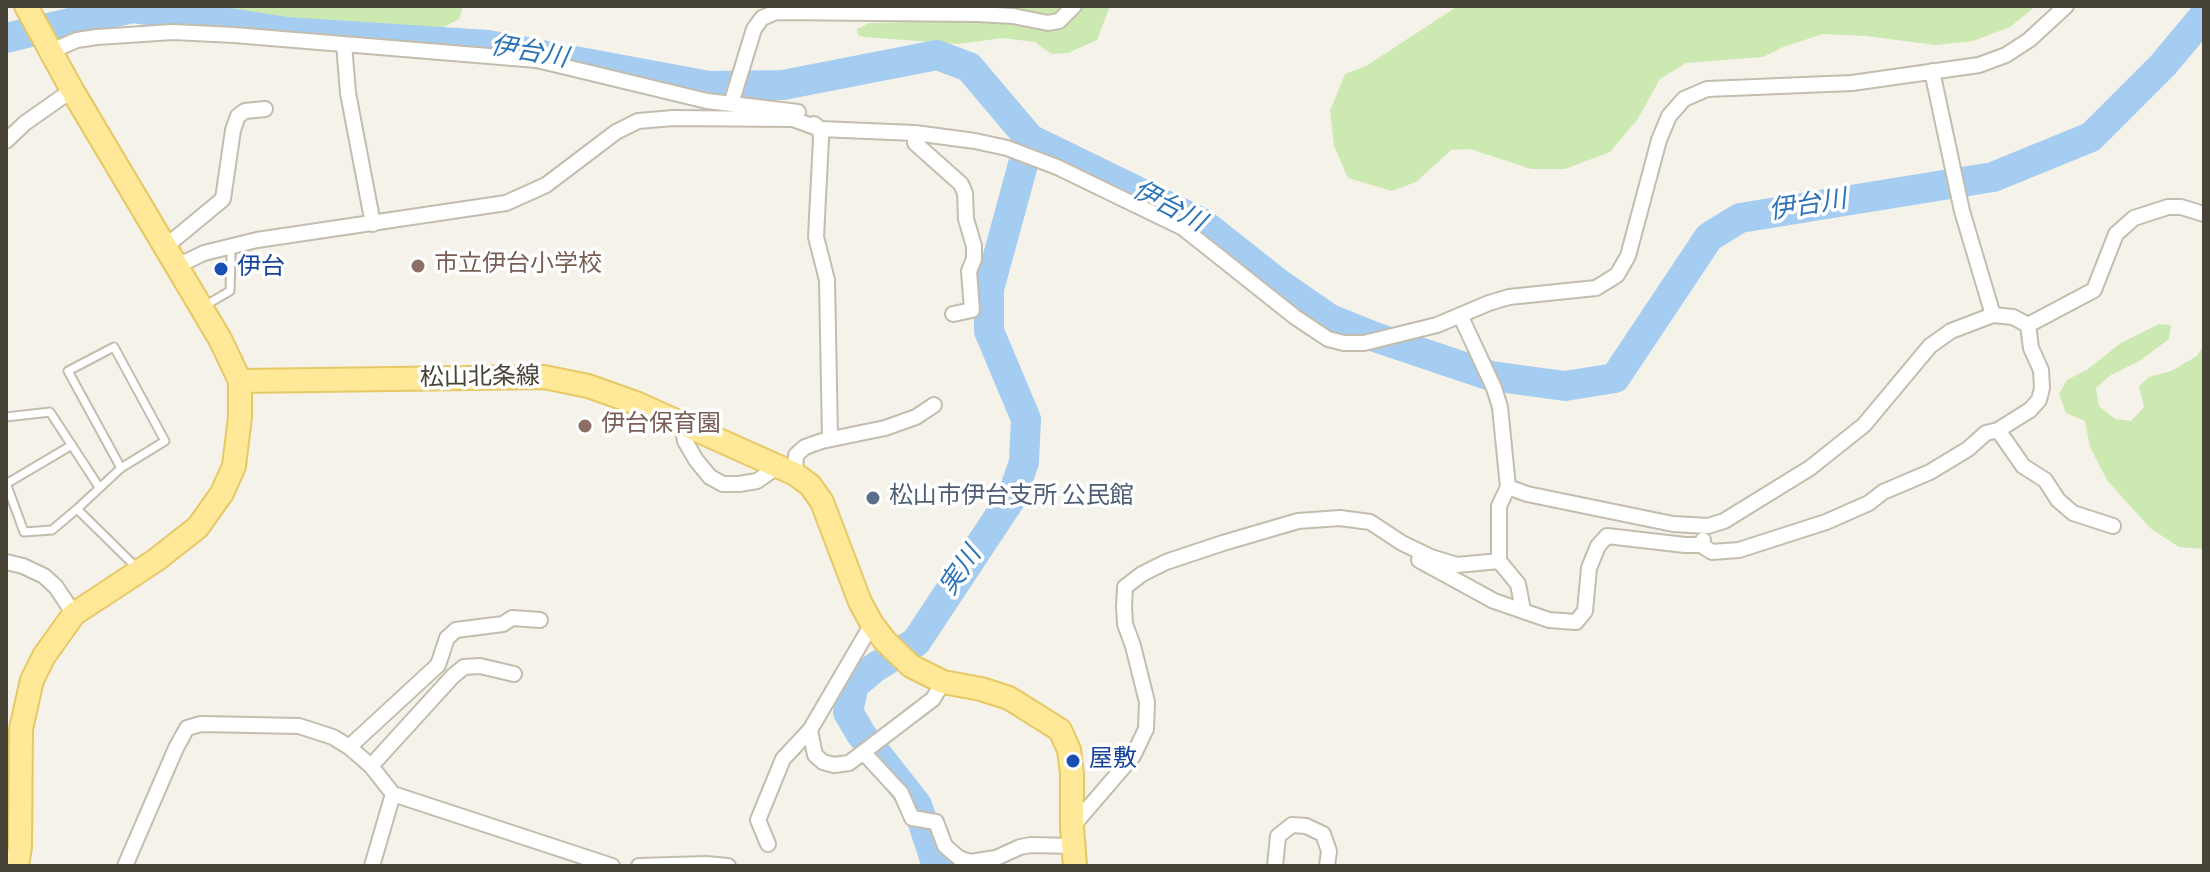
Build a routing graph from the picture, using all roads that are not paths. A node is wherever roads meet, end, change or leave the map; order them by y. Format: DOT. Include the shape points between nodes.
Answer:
graph roads {
  1 [pos="26,6"];
  2 [pos="1074,6"];
  3 [pos="2066,6"];
  4 [pos="344,44"];
  5 [pos="51,51"];
  6 [pos="1932,71"];
  7 [pos="72,90"];
  8 [pos="732,98"];
  9 [pos="265,109"];
  10 [pos="820,129"];
  11 [pos="915,133"];
  12 [pos="6,141"];
  13 [pos="2204,214"];
  14 [pos="373,224"];
  15 [pos="228,247"];
  16 [pos="171,256"];
  17 [pos="202,307"];
  18 [pos="953,314"];
  19 [pos="1993,315"];
  20 [pos="1461,317"];
  21 [pos="2028,325"];
  22 [pos="240,381"];
  23 [pos="934,405"];
  24 [pos="6,417"];
  25 [pos="682,425"];
  26 [pos="1998,430"];
  27 [pos="830,439"];
  28 [pos="72,445"];
  29 [pos="121,468"];
  30 [pos="786,470"];
  31 [pos="6,483"];
  32 [pos="99,487"];
  33 [pos="1508,487"];
  34 [pos="77,509"];
  35 [pos="1708,526"];
  36 [pos="2113,526"];
  37 [pos="1402,543"];
  38 [pos="1701,545"];
  39 [pos="1499,561"];
  40 [pos="6,562"];
  41 [pos="140,570"];
  42 [pos="1523,610"];
  43 [pos="74,614"];
  44 [pos="540,620"];
  45 [pos="872,624"];
  46 [pos="514,674"];
  47 [pos="943,682"];
  48 [pos="810,730"];
  49 [pos="349,747"];
  50 [pos="870,749"];
  51 [pos="371,766"];
  52 [pos="393,794"];
  53 [pos="768,844"];
  54 [pos="1073,847"];
  55 [pos="17,866"];
  56 [pos="125,866"];
  57 [pos="372,866"];
  58 [pos="612,866"];
  59 [pos="639,866"];
  60 [pos="728,866"];
  61 [pos="1275,866"];
  62 [pos="1327,866"];
  1 -- 5 [label="main road"];
  2 -- 8 [label="street" via="1059,21 1048,23 977,14 776,12 754,29"];
  3 -- 6 [label="street" via="2006,55 1979,65"];
  4 -- 5 [label="street" via="173,32 87,38"];
  4 -- 8 [label="street" via="537,60 707,101"];
  4 -- 14 [label="street"];
  5 -- 7 [label="main road"];
  6 -- 19 [label="street" via="1962,211"];
  6 -- 20 [label="street" via="1852,83 1707,89 1684,99 1659,140 1628,256 1617,275 1596,288 1509,297"];
  7 -- 12 [label="street"];
  7 -- 16 [label="main road"];
  8 -- 10 [label="street" via="797,111"];
  9 -- 16 [label="street" via="238,116 223,199"];
  10 -- 11 [label="street"];
  10 -- 14 [label="street" via="793,119 638,121 526,197"];
  10 -- 27 [label="street" via="816,237 827,280"];
  11 -- 18 [label="street" via="915,143 965,193 974,246 969,271 972,310"];
  11 -- 20 [label="street" via="1007,148 1159,215 1203,241 1328,339 1364,343"];
  13 -- 21 [label="street" via="2168,207 2134,218 2116,234 2094,290"];
  14 -- 15 [label="street"];
  15 -- 16 [label="street"];
  15 -- 17 [label="lane" via="230,291"];
  16 -- 17 [label="main road"];
  17 -- 22 [label="main road"];
  19 -- 21 [label="street"];
  19 -- 35 [label="street" via="1951,331 1930,346 1864,425 1810,468"];
  20 -- 33 [label="street" via="1500,407"];
  21 -- 26 [label="street" via="2041,370 2039,400"];
  22 -- 25 [label="main road, 松山北条線" via="544,377 588,386"];
  22 -- 41 [label="main road" via="238,444 222,493 198,527"];
  23 -- 27 [label="street" via="885,428"];
  24 -- 28 [label="lane" via="50,412"];
  25 -- 30 [label="main road, 松山北条線"];
  25 -- 30 [label="street" via="696,460 723,484 757,481"];
  26 -- 36 [label="street" via="2023,466 2045,480 2073,513"];
  26 -- 38 [label="street" via="1930,472 1826,522 1739,550 1712,552"];
  27 -- 30 [label="street" via="805,447"];
  28 -- 31 [label="lane"];
  28 -- 32 [label="lane"];
  29 -- 29 [label="lane" via="165,441 114,347 68,371"];
  29 -- 32 [label="lane"];
  30 -- 45 [label="main road, 松山北条線" via="810,485 822,502"];
  31 -- 34 [label="lane" via="24,532 52,530"];
  32 -- 34 [label="lane"];
  33 -- 35 [label="street" via="1673,524"];
  33 -- 39 [label="street" via="1499,506"];
  34 -- 41 [label="lane"];
  35 -- 38 [label="street"];
  37 -- 39 [label="street" via="1457,565"];
  37 -- 42 [label="street" via="1424,563 1494,601"];
  37 -- 54 [label="street" via="1370,522 1298,521 1166,562 1125,587 1125,624 1147,702 1146,729"];
  38 -- 42 [label="street" via="1607,536 1589,568 1581,618 1549,620"];
  39 -- 42 [label="street" via="1518,584"];
  40 -- 43 [label="street" via="44,576"];
  41 -- 43 [label="main road"];
  43 -- 55 [label="main road" via="44,656 25,704"];
  44 -- 49 [label="street" via="512,618 456,630 447,638 438,665"];
  45 -- 47 [label="main road, 松山北条線" via="911,666"];
  45 -- 48 [label="street"];
  46 -- 51 [label="street" via="464,667"];
  47 -- 50 [label="street" via="933,699"];
  47 -- 54 [label="main road, 松山北条線" via="1009,698 1060,730 1072,774"];
  48 -- 50 [label="street" via="815,755 823,762 849,763"];
  48 -- 53 [label="street" via="783,759 758,820"];
  49 -- 51 [label="street"];
  49 -- 56 [label="street" via="299,726 187,728"];
  50 -- 54 [label="street" via="912,818 936,822 945,846 959,858 996,858 1031,845"];
  51 -- 52 [label="street"];
  52 -- 57 [label="street"];
  52 -- 58 [label="street"];
  59 -- 60 [label="street"];
  61 -- 62 [label="street" via="1278,836 1292,825 1323,834"];
}
